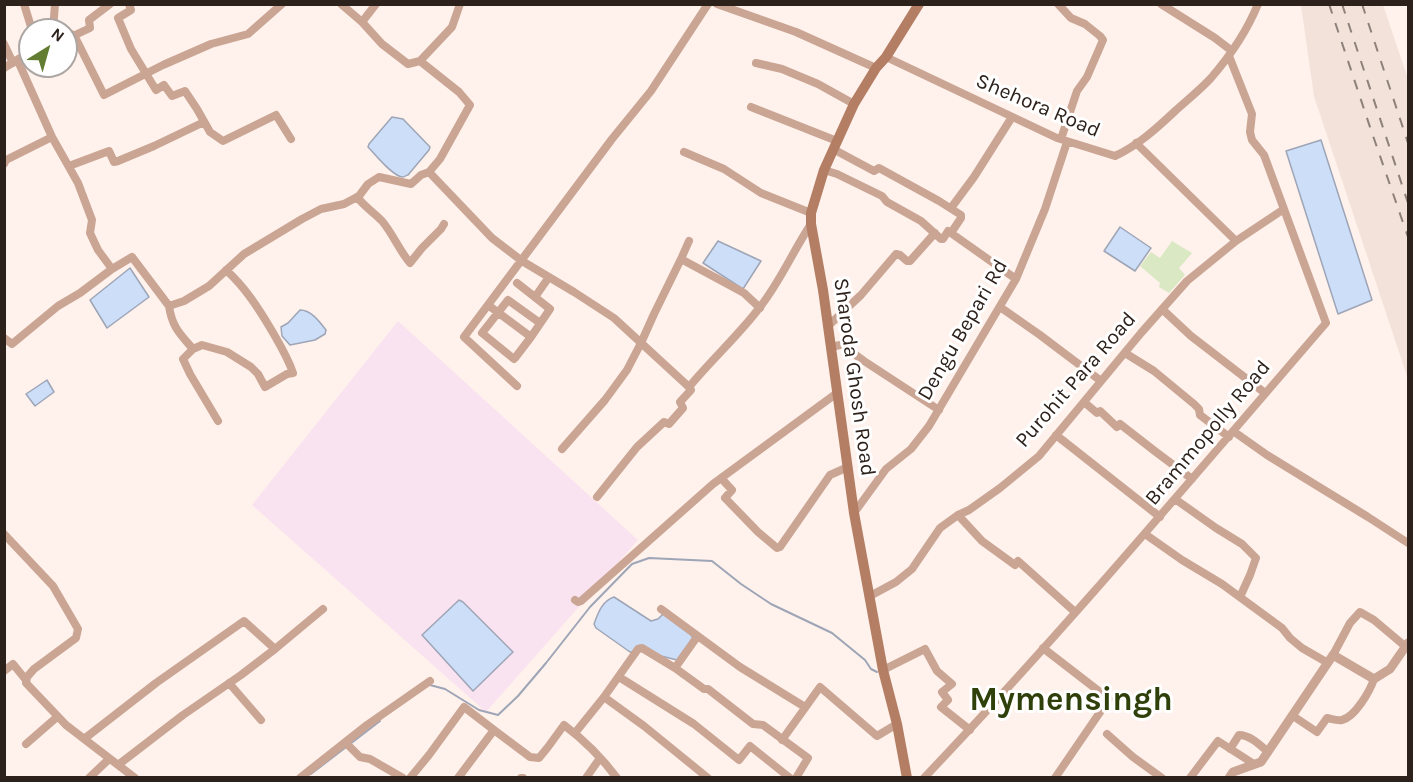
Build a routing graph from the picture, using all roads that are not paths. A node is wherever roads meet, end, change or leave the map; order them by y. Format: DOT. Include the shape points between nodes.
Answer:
graph roads {
  1 [pos="110,4"];
  2 [pos="129,4"];
  3 [pos="282,4"];
  4 [pos="341,4"];
  5 [pos="376,4"];
  6 [pos="460,4"];
  7 [pos="708,4"];
  8 [pos="717,4"];
  9 [pos="920,4"];
  10 [pos="1058,4"];
  11 [pos="1161,4"];
  12 [pos="1258,4"];
  13 [pos="362,22"];
  14 [pos="78,32"];
  15 [pos="4,44"];
  16 [pos="78,48"];
  17 [pos="1230,53"];
  18 [pos="886,57"];
  19 [pos="18,60"];
  20 [pos="420,61"];
  21 [pos="15,62"];
  22 [pos="756,63"];
  23 [pos="4,68"];
  24 [pos="876,68"];
  25 [pos="146,74"];
  26 [pos="854,104"];
  27 [pos="752,106"];
  28 [pos="1012,117"];
  29 [pos="204,122"];
  30 [pos="52,136"];
  31 [pos="291,139"];
  32 [pos="1064,140"];
  33 [pos="1136,143"];
  34 [pos="835,145"];
  35 [pos="684,152"];
  36 [pos="5,161"];
  37 [pos="69,166"];
  38 [pos="824,170"];
  39 [pos="429,172"];
  40 [pos="357,197"];
  41 [pos="951,208"];
  42 [pos="1284,209"];
  43 [pos="811,213"];
  44 [pos="444,224"];
  45 [pos="811,224"];
  46 [pos="935,233"];
  47 [pos="951,233"];
  48 [pos="688,241"];
  49 [pos="1236,241"];
  50 [pos="681,259"];
  51 [pos="522,261"];
  52 [pos="112,269"];
  53 [pos="226,270"];
  54 [pos="549,277"];
  55 [pos="1016,279"];
  56 [pos="517,283"];
  57 [pos="535,297"];
  58 [pos="488,304"];
  59 [pos="169,306"];
  60 [pos="1000,306"];
  61 [pos="760,308"];
  62 [pos="1162,309"];
  63 [pos="498,313"];
  64 [pos="540,323"];
  65 [pos="828,326"];
  66 [pos="531,337"];
  67 [pos="4,338"];
  68 [pos="642,343"];
  69 [pos="831,347"];
  70 [pos="193,350"];
  71 [pos="1125,353"];
  72 [pos="1101,381"];
  73 [pos="517,386"];
  74 [pos="689,387"];
  75 [pos="837,393"];
  76 [pos="1265,393"];
  77 [pos="1084,402"];
  78 [pos="939,411"];
  79 [pos="218,421"];
  80 [pos="1231,434"];
  81 [pos="1056,435"];
  82 [pos="562,449"];
  83 [pos="848,467"];
  84 [pos="721,478"];
  85 [pos="1192,479"];
  86 [pos="597,497"];
  87 [pos="1175,499"];
  88 [pos="854,513"];
  89 [pos="958,515"];
  90 [pos="1160,517"];
  91 [pos="4,534"];
  92 [pos="1145,534"];
  93 [pos="1408,543"];
  94 [pos="870,596"];
  95 [pos="1240,597"];
  96 [pos="576,600"];
  97 [pos="323,609"];
  98 [pos="661,609"];
  99 [pos="1076,612"];
  100 [pos="698,637"];
  101 [pos="1407,645"];
  102 [pos="1043,648"];
  103 [pos="275,649"];
  104 [pos="1331,659"];
  105 [pos="675,668"];
  106 [pos="883,670"];
  107 [pos="4,671"];
  108 [pos="619,677"];
  109 [pos="1374,679"];
  110 [pos="26,680"];
  111 [pos="430,681"];
  112 [pos="229,683"];
  113 [pos="604,697"];
  114 [pos="805,707"];
  115 [pos="1293,716"];
  116 [pos="57,717"];
  117 [pos="261,720"];
  118 [pos="897,724"];
  119 [pos="494,730"];
  120 [pos="970,730"];
  121 [pos="575,733"];
  122 [pos="1107,734"];
  123 [pos="84,739"];
  124 [pos="782,740"];
  125 [pos="346,743"];
  126 [pos="26,744"];
  127 [pos="1230,749"];
  128 [pos="1268,752"];
  129 [pos="600,758"];
  130 [pos="109,759"];
  131 [pos="1254,764"];
  132 [pos="118,765"];
  133 [pos="89,777"];
  134 [pos="135,777"];
  135 [pos="300,777"];
  136 [pos="403,777"];
  137 [pos="410,777"];
  138 [pos="458,777"];
  139 [pos="586,777"];
  140 [pos="617,777"];
  141 [pos="708,777"];
  142 [pos="790,777"];
  143 [pos="795,777"];
  144 [pos="907,777"];
  145 [pos="924,777"];
  146 [pos="1055,777"];
  147 [pos="1162,777"];
  148 [pos="1190,777"];
  149 [pos="1229,777"];
  1 -- 14 [label="street" via="89,20 90,28"];
  2 -- 25 [label="street" via="131,10 118,18"];
  3 -- 25 [label="street" via="248,34 211,44"];
  4 -- 13 [label="street"];
  5 -- 13 [label="street"];
  6 -- 20 [label="street" via="452,27"];
  7 -- 51 [label="street" via="651,92"];
  8 -- 24 [label="street" via="796,32"];
  9 -- 18 [label="main road, Sharoda Ghosh Road"];
  10 -- 32 [label="street, Dengu Bepari Rd" via="1103,40 1077,91"];
  11 -- 17 [label="street" via="1215,38"];
  12 -- 17 [label="street, Shehora Road"];
  13 -- 20 [label="street" via="408,64"];
  15 -- 21 [label="street"];
  16 -- 25 [label="street" via="104,95"];
  17 -- 33 [label="street, Shehora Road" via="1210,80"];
  17 -- 42 [label="street, Brammopolly Road" via="1252,114 1252,140 1264,154"];
  18 -- 24 [label="main road, Sharoda Ghosh Road"];
  18 -- 28 [label="street, Shehora Road"];
  19 -- 21 [label="street"];
  20 -- 39 [label="street" via="470,105"];
  21 -- 23 [label="street"];
  21 -- 30 [label="street"];
  22 -- 26 [label="street" via="818,84"];
  24 -- 26 [label="main road, Sharoda Ghosh Road"];
  25 -- 29 [label="street" via="156,90 164,85 172,96 185,91"];
  26 -- 34 [label="main road, Sharoda Ghosh Road"];
  27 -- 34 [label="street"];
  28 -- 32 [label="street, Shehora Road"];
  28 -- 41 [label="street"];
  29 -- 31 [label="street" via="223,141 276,116"];
  29 -- 37 [label="street" via="118,161 114,162 109,151"];
  30 -- 36 [label="street"];
  30 -- 37 [label="street"];
  32 -- 33 [label="street, Shehora Road" via="1115,156"];
  32 -- 55 [label="street, Dengu Bepari Rd" via="1045,209"];
  33 -- 49 [label="street"];
  34 -- 38 [label="main road, Sharoda Ghosh Road"];
  34 -- 41 [label="street" via="874,171 879,168"];
  35 -- 43 [label="street" via="724,169 761,193"];
  37 -- 52 [label="street" via="92,220 90,233"];
  38 -- 43 [label="main road, Sharoda Ghosh Road"];
  38 -- 46 [label="street" via="882,196"];
  39 -- 40 [label="street" via="411,184 379,177"];
  39 -- 51 [label="street" via="492,238"];
  40 -- 44 [label="street" via="382,221 410,263"];
  40 -- 53 [label="street" via="321,208 244,254"];
  41 -- 47 [label="street" via="961,218"];
  42 -- 49 [label="street, Purohit Para Road"];
  42 -- 76 [label="street, Brammopolly Road" via="1326,323"];
  43 -- 45 [label="main road, Sharoda Ghosh Road"];
  45 -- 61 [label="street"];
  45 -- 65 [label="main road, Sharoda Ghosh Road"];
  46 -- 47 [label="street" via="942,239 948,231"];
  46 -- 65 [label="street" via="910,261 896,254"];
  47 -- 55 [label="street"];
  48 -- 50 [label="street"];
  49 -- 62 [label="street, Purohit Para Road" via="1187,281"];
  50 -- 61 [label="street" via="744,293"];
  50 -- 68 [label="street"];
  51 -- 54 [label="street"];
  51 -- 58 [label="street"];
  52 -- 59 [label="street" via="132,257"];
  52 -- 67 [label="street" via="12,344"];
  53 -- 59 [label="street" via="184,301"];
  53 -- 70 [label="street" via="257,306 294,373 265,387 254,369 227,352 202,345"];
  54 -- 57 [label="street"];
  54 -- 68 [label="street" via="614,318"];
  55 -- 60 [label="street, Dengu Bepari Rd"];
  56 -- 57 [label="street"];
  57 -- 64 [label="street" via="550,309"];
  58 -- 63 [label="street"];
  58 -- 73 [label="street" via="464,337"];
  59 -- 70 [label="street" via="174,326"];
  60 -- 72 [label="street"];
  60 -- 78 [label="street, Dengu Bepari Rd"];
  61 -- 74 [label="street"];
  62 -- 71 [label="street, Purohit Para Road"];
  62 -- 76 [label="street"];
  63 -- 64 [label="street" via="509,300"];
  63 -- 66 [label="street"];
  63 -- 66 [label="street" via="482,333 514,358"];
  64 -- 66 [label="street"];
  65 -- 69 [label="main road, Sharoda Ghosh Road"];
  68 -- 74 [label="street"];
  68 -- 82 [label="street" via="605,400"];
  69 -- 75 [label="main road, Sharoda Ghosh Road"];
  69 -- 78 [label="street" via="849,343 853,353"];
  70 -- 79 [label="street" via="183,359"];
  71 -- 72 [label="street, Purohit Para Road"];
  71 -- 80 [label="street" via="1194,404 1200,415"];
  72 -- 77 [label="street, Purohit Para Road"];
  74 -- 86 [label="street" via="691,390 680,402 683,408 669,424 664,422 637,447"];
  75 -- 83 [label="main road, Sharoda Ghosh Road"];
  75 -- 84 [label="street"];
  76 -- 80 [label="street, Brammopolly Road"];
  77 -- 81 [label="street, Purohit Para Road"];
  77 -- 85 [label="street"];
  78 -- 88 [label="street, Dengu Bepari Rd" via="911,449 886,469"];
  80 -- 85 [label="street, Brammopolly Road"];
  80 -- 93 [label="street"];
  81 -- 89 [label="street, Purohit Para Road" via="1039,456"];
  81 -- 90 [label="street"];
  83 -- 84 [label="street" via="830,475 777,548 725,498 732,490"];
  83 -- 88 [label="main road, Sharoda Ghosh Road"];
  84 -- 96 [label="street" via="581,601"];
  85 -- 87 [label="street, Brammopolly Road"];
  87 -- 90 [label="street, Brammopolly Road"];
  87 -- 95 [label="street" via="1242,544 1256,558"];
  88 -- 94 [label="main road, Sharoda Ghosh Road"];
  89 -- 94 [label="street, Purohit Para Road" via="940,528 912,569"];
  89 -- 99 [label="street" via="982,541 1015,565 1018,561"];
  90 -- 92 [label="street, Brammopolly Road"];
  91 -- 110 [label="street" via="53,586 78,629 76,638 34,669"];
  92 -- 95 [label="street"];
  92 -- 99 [label="street, Brammopolly Road"];
  94 -- 106 [label="main road, Sharoda Ghosh Road"];
  95 -- 104 [label="street" via="1302,648"];
  97 -- 103 [label="street"];
  98 -- 100 [label="street"];
  99 -- 102 [label="street, Brammopolly Road"];
  100 -- 105 [label="street"];
  100 -- 114 [label="street"];
  101 -- 104 [label="street" via="1360,612"];
  101 -- 109 [label="street" via="1390,669"];
  102 -- 120 [label="street, Brammopolly Road"];
  102 -- 146 [label="street" via="1109,699"];
  103 -- 112 [label="street"];
  103 -- 123 [label="street" via="244,621"];
  104 -- 109 [label="street"];
  104 -- 115 [label="street"];
  105 -- 108 [label="street" via="642,648"];
  105 -- 124 [label="street"];
  106 -- 118 [label="main road, Sharoda Ghosh Road"];
  106 -- 120 [label="street" via="925,649 937,671 952,684 942,692 948,700 941,707"];
  107 -- 110 [label="street" via="13,664"];
  108 -- 113 [label="street"];
  108 -- 142 [label="street" via="694,724 739,760 750,746"];
  109 -- 115 [label="street" via="1352,715 1340,720 1328,718 1317,732"];
  110 -- 116 [label="street"];
  111 -- 125 [label="street"];
  112 -- 117 [label="street"];
  112 -- 132 [label="street"];
  113 -- 121 [label="street"];
  113 -- 141 [label="street"];
  114 -- 118 [label="street" via="820,687 877,736"];
  114 -- 124 [label="street"];
  115 -- 128 [label="street"];
  116 -- 123 [label="street"];
  116 -- 126 [label="street"];
  118 -- 144 [label="main road, Sharoda Ghosh Road"];
  119 -- 121 [label="street" via="530,757 539,758 564,725"];
  119 -- 137 [label="street" via="464,707"];
  119 -- 138 [label="street"];
  120 -- 145 [label="street, Brammopolly Road"];
  121 -- 129 [label="street"];
  122 -- 147 [label="street"];
  123 -- 130 [label="street"];
  124 -- 143 [label="street" via="808,758"];
  125 -- 135 [label="street"];
  125 -- 136 [label="street" via="360,757"];
  127 -- 128 [label="street" via="1242,734"];
  127 -- 131 [label="street"];
  127 -- 148 [label="street" via="1218,741"];
  128 -- 131 [label="street" via="1261,762"];
  129 -- 139 [label="street"];
  129 -- 140 [label="street"];
  130 -- 132 [label="street"];
  130 -- 133 [label="street"];
  131 -- 149 [label="street"];
  132 -- 134 [label="street"];
}
